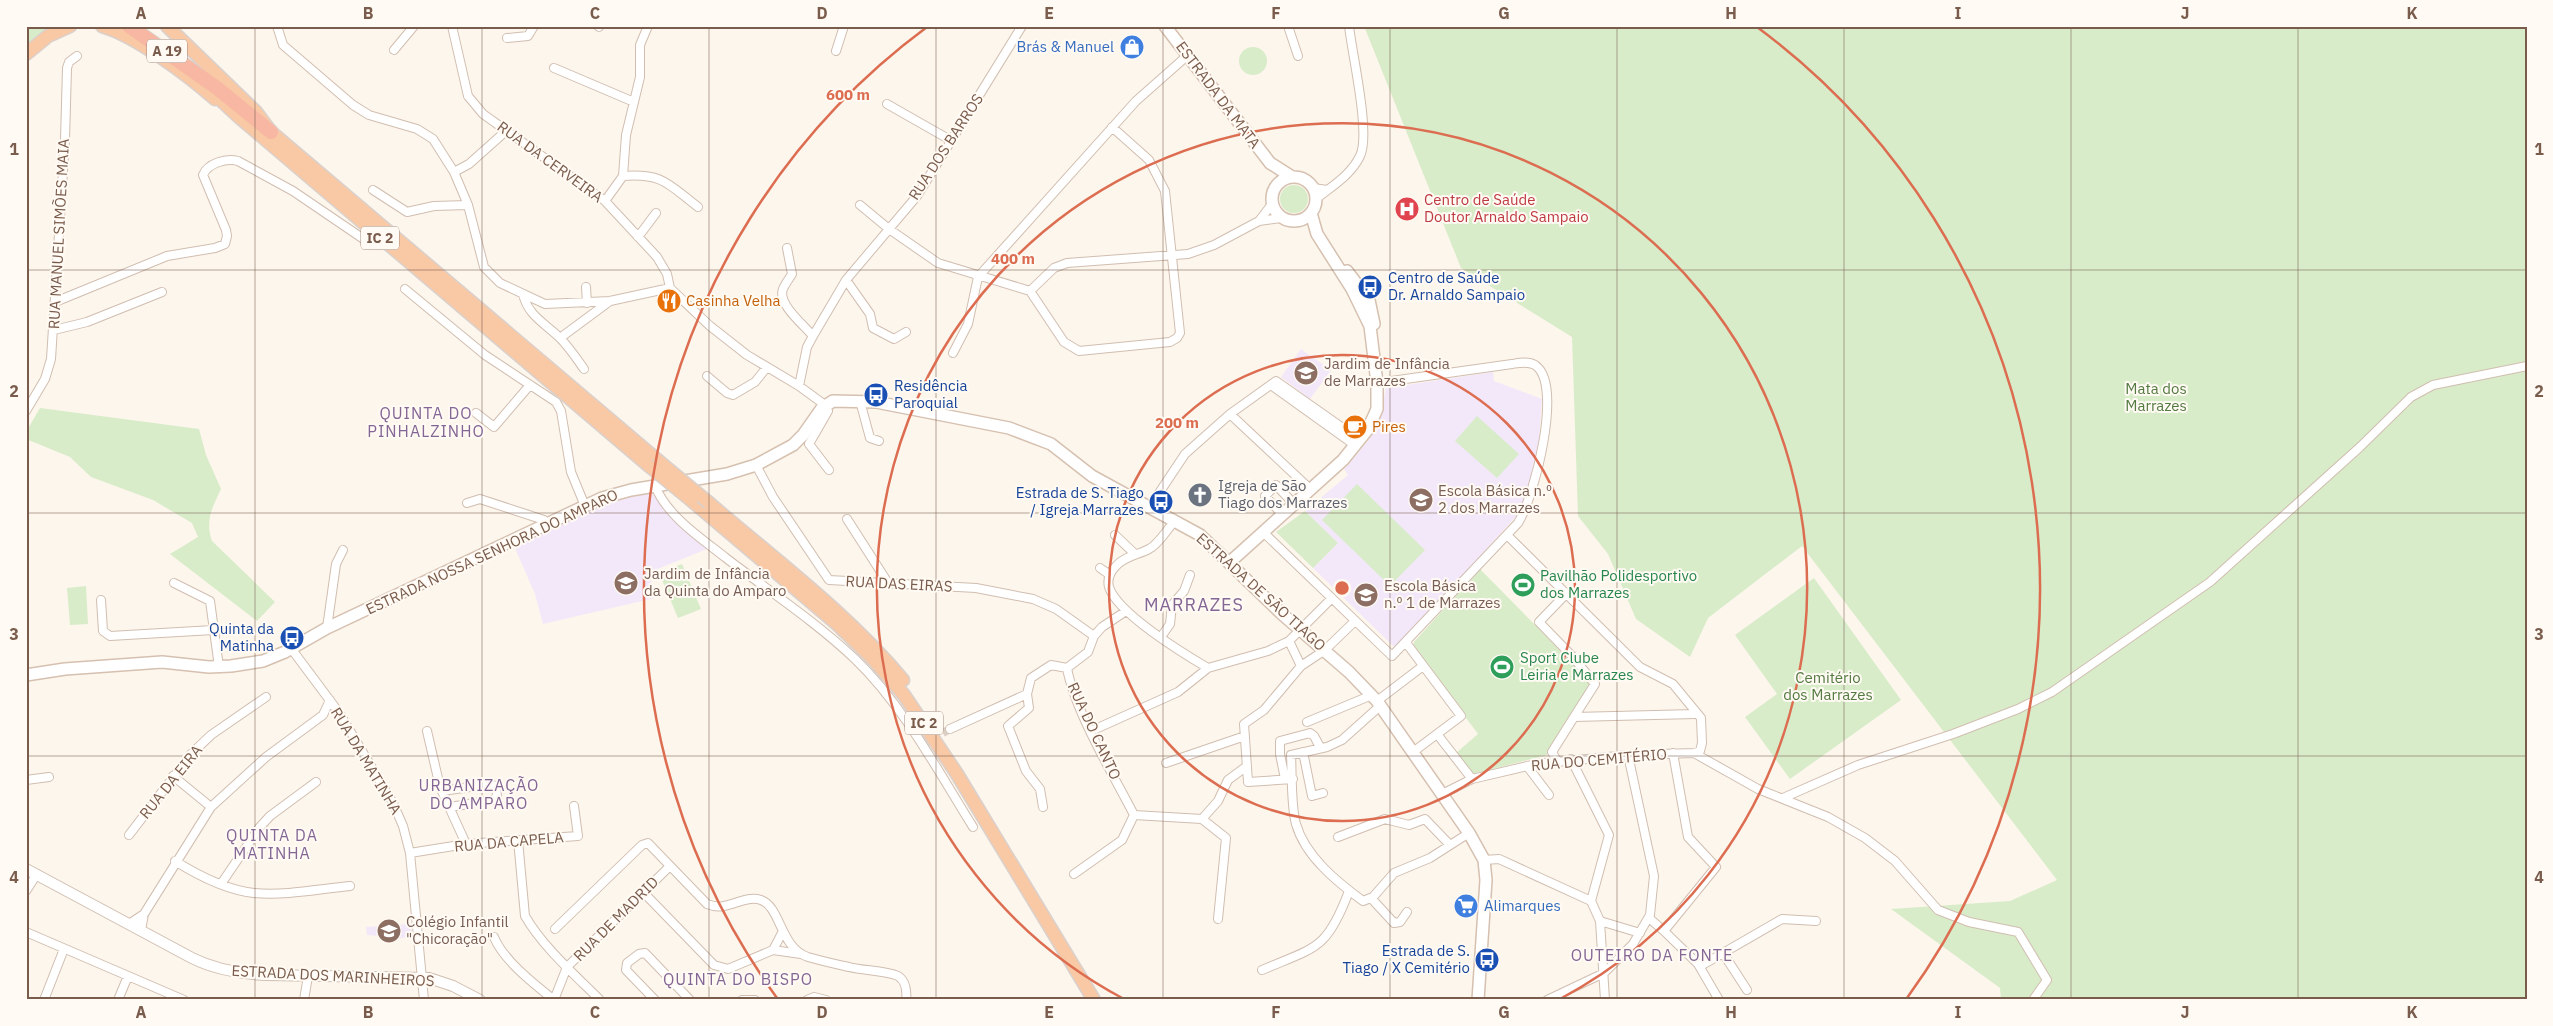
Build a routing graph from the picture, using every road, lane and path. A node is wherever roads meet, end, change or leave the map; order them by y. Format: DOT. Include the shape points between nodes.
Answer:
graph roads {
  1 [pos="70,26"];
  2 [pos="102,26"];
  3 [pos="115,26"];
  4 [pos="129,26"];
  5 [pos="167,26"];
  6 [pos="277,26"];
  7 [pos="414,26"];
  8 [pos="452,26"];
  9 [pos="534,26"];
  10 [pos="648,26"];
  11 [pos="844,26"];
  12 [pos="1022,26"];
  13 [pos="1166,26"];
  14 [pos="1288,26"];
  15 [pos="1349,26"];
  16 [pos="507,38"];
  17 [pos="394,50"];
  18 [pos="836,51"];
  19 [pos="26,54"];
  20 [pos="1188,55"];
  21 [pos="77,56"];
  22 [pos="1298,56"];
  23 [pos="554,68"];
  24 [pos="634,102"];
  25 [pos="887,104"];
  26 [pos="239,118"];
  27 [pos="1112,127"];
  28 [pos="506,131"];
  29 [pos="272,132"];
  30 [pos="952,141"];
  31 [pos="1270,163"];
  32 [pos="454,172"];
  33 [pos="623,176"];
  34 [pos="1292,177"];
  35 [pos="373,190"];
  36 [pos="1273,190"];
  37 [pos="1314,194"];
  38 [pos="605,201"];
  39 [pos="1272,204"];
  40 [pos="468,205"];
  41 [pos="860,205"];
  42 [pos="698,207"];
  43 [pos="656,213"];
  44 [pos="1312,213"];
  45 [pos="1281,218"];
  46 [pos="1259,222"];
  47 [pos="1293,222"];
  48 [pos="888,229"];
  49 [pos="1317,234"];
  50 [pos="638,237"];
  51 [pos="365,240"];
  52 [pos="787,248"];
  53 [pos="1174,256"];
  54 [pos="978,277"];
  55 [pos="846,280"];
  56 [pos="586,287"];
  57 [pos="670,288"];
  58 [pos="406,289"];
  59 [pos="1030,291"];
  60 [pos="162,292"];
  61 [pos="523,294"];
  62 [pos="610,301"];
  63 [pos="55,302"];
  64 [pos="587,303"];
  65 [pos="54,330"];
  66 [pos="906,332"];
  67 [pos="813,336"];
  68 [pos="560,338"];
  69 [pos="953,352"];
  70 [pos="2527,366"];
  71 [pos="767,367"];
  72 [pos="584,369"];
  73 [pos="707,376"];
  74 [pos="1377,383"];
  75 [pos="530,384"];
  76 [pos="798,386"];
  77 [pos="860,401"];
  78 [pos="825,405"];
  79 [pos="26,411"];
  80 [pos="476,413"];
  81 [pos="1230,414"];
  82 [pos="879,441"];
  83 [pos="1358,443"];
  84 [pos="756,464"];
  85 [pos="829,470"];
  86 [pos="655,486"];
  87 [pos="1310,489"];
  88 [pos="467,504"];
  89 [pos="1294,504"];
  90 [pos="585,506"];
  91 [pos="1149,508"];
  92 [pos="1282,514"];
  93 [pos="847,519"];
  94 [pos="1175,520"];
  95 [pos="548,524"];
  96 [pos="1263,532"];
  97 [pos="1115,535"];
  98 [pos="1508,536"];
  99 [pos="343,550"];
  100 [pos="1135,554"];
  101 [pos="1230,562"];
  102 [pos="1100,568"];
  103 [pos="1110,575"];
  104 [pos="1190,575"];
  105 [pos="174,583"];
  106 [pos="888,583"];
  107 [pos="1567,593"];
  108 [pos="1332,598"];
  109 [pos="101,600"];
  110 [pos="1126,610"];
  111 [pos="1356,621"];
  112 [pos="327,628"];
  113 [pos="213,630"];
  114 [pos="1302,630"];
  115 [pos="1094,636"];
  116 [pos="1161,637"];
  117 [pos="1289,641"];
  118 [pos="1407,644"];
  119 [pos="290,647"];
  120 [pos="1325,650"];
  121 [pos="1301,666"];
  122 [pos="1423,666"];
  123 [pos="219,667"];
  124 [pos="1067,668"];
  125 [pos="1208,668"];
  126 [pos="26,675"];
  127 [pos="1028,694"];
  128 [pos="266,697"];
  129 [pos="330,700"];
  130 [pos="1376,701"];
  131 [pos="340,714"];
  132 [pos="1695,714"];
  133 [pos="323,715"];
  134 [pos="1574,718"];
  135 [pos="1307,722"];
  136 [pos="950,729"];
  137 [pos="427,731"];
  138 [pos="1091,731"];
  139 [pos="1437,734"];
  140 [pos="1245,736"];
  141 [pos="1320,747"];
  142 [pos="1303,752"];
  143 [pos="1413,752"];
  144 [pos="1697,752"];
  145 [pos="1672,753"];
  146 [pos="1628,755"];
  147 [pos="1571,759"];
  148 [pos="1557,762"];
  149 [pos="1166,763"];
  150 [pos="1247,766"];
  151 [pos="1527,766"];
  152 [pos="173,776"];
  153 [pos="49,777"];
  154 [pos="1289,779"];
  155 [pos="1472,779"];
  156 [pos="26,780"];
  157 [pos="316,782"];
  158 [pos="442,791"];
  159 [pos="1323,794"];
  160 [pos="1442,794"];
  161 [pos="1549,795"];
  162 [pos="1783,798"];
  163 [pos="574,806"];
  164 [pos="211,807"];
  165 [pos="450,808"];
  166 [pos="1043,808"];
  167 [pos="1134,815"];
  168 [pos="1202,818"];
  169 [pos="973,827"];
  170 [pos="1469,833"];
  171 [pos="129,835"];
  172 [pos="1338,837"];
  173 [pos="518,840"];
  174 [pos="466,844"];
  175 [pos="1450,845"];
  176 [pos="410,853"];
  177 [pos="1484,860"];
  178 [pos="176,861"];
  179 [pos="669,867"];
  180 [pos="26,869"];
  181 [pos="37,874"];
  182 [pos="1074,874"];
  183 [pos="221,884"];
  184 [pos="350,886"];
  185 [pos="26,891"];
  186 [pos="1349,891"];
  187 [pos="643,892"];
  188 [pos="1370,898"];
  189 [pos="1591,901"];
  190 [pos="1407,912"];
  191 [pos="144,914"];
  192 [pos="1648,918"];
  193 [pos="1218,919"];
  194 [pos="1600,921"];
  195 [pos="1816,921"];
  196 [pos="129,924"];
  197 [pos="555,929"];
  198 [pos="141,930"];
  199 [pos="1664,930"];
  200 [pos="783,931"];
  201 [pos="26,932"];
  202 [pos="1640,933"];
  203 [pos="494,937"];
  204 [pos="64,949"];
  205 [pos="773,950"];
  206 [pos="1723,953"];
  207 [pos="801,954"];
  208 [pos="1698,964"];
  209 [pos="567,967"];
  210 [pos="1262,970"];
  211 [pos="1604,973"];
  212 [pos="128,976"];
  213 [pos="308,976"];
  214 [pos="422,978"];
  215 [pos="1570,990"];
  216 [pos="1747,990"];
  217 [pos="906,999"];
  218 [pos="44,1000"];
  219 [pos="118,1000"];
  220 [pos="184,1000"];
  221 [pos="304,1000"];
  222 [pos="424,1000"];
  223 [pos="480,1000"];
  224 [pos="554,1000"];
  225 [pos="600,1000"];
  226 [pos="655,1000"];
  227 [pos="690,1000"];
  228 [pos="742,1000"];
  229 [pos="755,1000"];
  230 [pos="807,1000"];
  231 [pos="826,1000"];
  232 [pos="1094,1000"];
  233 [pos="1104,1000"];
  234 [pos="1478,1000"];
  235 [pos="1547,1000"];
  236 [pos="1573,1000"];
  237 [pos="1605,1000"];
  238 [pos="1719,1000"];
  239 [pos="2032,1000"];
  1 -- 19 [label="highway" via="48,36"];
  2 -- 26 [label="highway" via="158,57"];
  3 -- 26 [label="highway, IC 2" via="195,79"];
  4 -- 29 [label="highway, A 19" via="217,88"];
  5 -- 29 [label="highway" via="256,112"];
  6 -- 32 [label="street" via="283,45 334,91 369,114 426,134"];
  7 -- 17 [label="street"];
  8 -- 28 [label="street, RUA DA CERVEIRA" via="468,96 483,114"];
  9 -- 16 [label="street" via="528,36"];
  10 -- 24 [label="street" via="640,45 640,77"];
  11 -- 18 [label="street"];
  12 -- 30 [label="street, RUA DOS BARROS"];
  13 -- 20 [label="main road, ESTRADA DA MATA"];
  14 -- 22 [label="street"];
  15 -- 37 [label="street" via="1364,141 1355,164 1341,181"];
  20 -- 27 [label="street"];
  20 -- 31 [label="main road, ESTRADA DA MATA"];
  21 -- 63 [label="street, RUA MANUEL SIMÕES MAIA" via="66,68"];
  23 -- 24 [label="street"];
  24 -- 33 [label="street" via="626,135"];
  25 -- 30 [label="street"];
  26 -- 232 [label="highway, IC 2, bridge" via="837,624 873,659 904,695 957,774"];
  27 -- 53 [label="street" via="1149,160 1161,180 1168,204"];
  27 -- 54 [label="street"];
  28 -- 32 [label="street" via="469,164"];
  28 -- 38 [label="street, RUA DA CERVEIRA"];
  29 -- 233 [label="highway, IC 2, bridge" via="865,638 908,686 949,747"];
  30 -- 48 [label="street, RUA DOS BARROS" via="917,196"];
  31 -- 34 [label="main road, ESTRADA DA MATA"];
  31 -- 36 [label="main road, ESTRADA DA MATA"];
  32 -- 40 [label="street"];
  33 -- 38 [label="street"];
  33 -- 42 [label="street" via="654,176"];
  34 -- 36 [label="main road" via="1281,181"];
  34 -- 37 [label="main road" via="1304,180"];
  35 -- 40 [label="street" via="407,212 446,205"];
  36 -- 39 [label="main road"];
  37 -- 44 [label="main road"];
  38 -- 50 [label="street, RUA DA CERVEIRA"];
  39 -- 45 [label="main road"];
  39 -- 46 [label="street"];
  40 -- 61 [label="street" via="484,266 500,283"];
  41 -- 48 [label="street"];
  43 -- 50 [label="street"];
  44 -- 47 [label="main road"];
  44 -- 49 [label="main road"];
  45 -- 46 [label="street"];
  45 -- 47 [label="main road"];
  46 -- 53 [label="street" via="1201,250"];
  47 -- 49 [label="main road"];
  48 -- 54 [label="street" via="938,263"];
  48 -- 55 [label="street, RUA DOS BARROS"];
  49 -- 74 [label="main road" via="1360,302 1373,337"];
  50 -- 57 [label="street, RUA DA CERVEIRA" via="658,257"];
  51 -- 63 [label="street" via="293,190 238,161 227,160 208,167 203,174 226,230 225,244 167,256"];
  52 -- 67 [label="street" via="792,274 782,290 783,295 786,305"];
  53 -- 59 [label="street" via="1067,263 1054,268"];
  53 -- 59 [label="street" via="1180,333 1170,342 1079,351 1064,342"];
  54 -- 59 [label="street"];
  54 -- 69 [label="street" via="968,324"];
  55 -- 66 [label="street" via="870,314 873,328 894,339"];
  55 -- 67 [label="street, RUA DOS BARROS"];
  56 -- 64 [label="street"];
  57 -- 62 [label="street"];
  57 -- 71 [label="street" via="710,326"];
  58 -- 75 [label="street" via="485,355"];
  60 -- 65 [label="street" via="87,322"];
  61 -- 64 [label="street" via="545,304"];
  61 -- 68 [label="street" via="525,305 534,317"];
  62 -- 64 [label="street"];
  62 -- 68 [label="street"];
  63 -- 65 [label="street, RUA MANUEL SIMÕES MAIA"];
  65 -- 79 [label="street, RUA MANUEL SIMÕES MAIA" via="49,369"];
  67 -- 76 [label="street, RUA DOS BARROS" via="807,347"];
  68 -- 72 [label="street"];
  70 -- 162 [label="street" via="2433,385 2411,397 2210,582 2052,692 2018,709 1858,765"];
  71 -- 73 [label="street" via="755,382 733,395"];
  71 -- 76 [label="street"];
  74 -- 83 [label="main road" via="1375,416"];
  74 -- 98 [label="street" via="1524,362 1536,366 1546,384 1543,443 1529,501"];
  75 -- 80 [label="street" via="494,427"];
  75 -- 90 [label="street" via="559,406 571,472"];
  76 -- 78 [label="street"];
  77 -- 78 [label="main road, ESTRADA DE SÃO TIAGO" via="833,401"];
  77 -- 82 [label="street" via="870,438"];
  77 -- 91 [label="main road, ESTRADA DE SÃO TIAGO" via="1028,434 1050,444 1092,476"];
  78 -- 84 [label="main road, ESTRADA NOSSA SENHORA DO AMPARO" via="793,444"];
  78 -- 85 [label="street" via="828,411 809,444"];
  81 -- 83 [label="street" via="1276,381"];
  81 -- 87 [label="street"];
  81 -- 91 [label="street" via="1185,454"];
  83 -- 87 [label="main road"];
  84 -- 86 [label="main road, ESTRADA NOSSA SENHORA DO AMPARO" via="727,474"];
  84 -- 106 [label="street, RUA DAS EIRAS" via="829,580"];
  86 -- 90 [label="main road, ESTRADA NOSSA SENHORA DO AMPARO" via="614,494"];
  86 -- 169 [label="street" via="674,514 702,539 855,659 922,745"];
  87 -- 89 [label="main road"];
  88 -- 95 [label="street" via="480,499"];
  89 -- 92 [label="main road"];
  89 -- 92 [label="street" via="1276,485 1265,496"];
  90 -- 95 [label="main road, ESTRADA NOSSA SENHORA DO AMPARO"];
  91 -- 94 [label="main road, ESTRADA DE SÃO TIAGO"];
  92 -- 96 [label="main road"];
  93 -- 106 [label="street"];
  94 -- 100 [label="street" via="1150,549"];
  94 -- 101 [label="main road, ESTRADA DE SÃO TIAGO" via="1200,535"];
  95 -- 112 [label="main road, ESTRADA NOSSA SENHORA DO AMPARO"];
  96 -- 101 [label="main road"];
  96 -- 108 [label="street"];
  97 -- 100 [label="street"];
  98 -- 107 [label="street"];
  98 -- 118 [label="street"];
  99 -- 112 [label="street" via="336,564"];
  100 -- 103 [label="street" via="1120,562"];
  101 -- 114 [label="main road, ESTRADA DE SÃO TIAGO"];
  102 -- 103 [label="street"];
  103 -- 110 [label="street" via="1111,591"];
  104 -- 116 [label="street" via="1184,591 1172,606 1170,624"];
  105 -- 113 [label="street" via="210,601"];
  106 -- 115 [label="street, RUA DAS EIRAS" via="976,588 1033,599 1056,610"];
  107 -- 132 [label="street" via="1640,667 1674,684"];
  107 -- 134 [label="street" via="1539,622 1595,684"];
  108 -- 111 [label="street"];
  108 -- 114 [label="street"];
  109 -- 113 [label="street" via="103,632 110,636"];
  110 -- 115 [label="street, RUA DO CANTO"];
  110 -- 116 [label="street"];
  111 -- 118 [label="street" via="1392,656"];
  111 -- 120 [label="street"];
  112 -- 119 [label="main road, ESTRADA NOSSA SENHORA DO AMPARO"];
  113 -- 123 [label="street"];
  114 -- 117 [label="street"];
  114 -- 120 [label="main road, ESTRADA DE SÃO TIAGO"];
  115 -- 124 [label="street, RUA DO CANTO" via="1088,652"];
  116 -- 125 [label="street"];
  117 -- 121 [label="street"];
  117 -- 125 [label="street" via="1268,651"];
  118 -- 122 [label="street"];
  119 -- 123 [label="main road, ESTRADA NOSSA SENHORA DO AMPARO" via="258,661"];
  119 -- 129 [label="street, RUA DA MATINHA"];
  120 -- 121 [label="street"];
  120 -- 130 [label="main road, ESTRADA DE SÃO TIAGO"];
  121 -- 140 [label="street" via="1264,710 1245,721"];
  122 -- 130 [label="street"];
  122 -- 139 [label="street" via="1461,716"];
  123 -- 126 [label="main road, ESTRADA NOSSA SENHORA DO AMPARO" via="153,662"];
  124 -- 127 [label="street" via="1050,665 1034,674"];
  124 -- 138 [label="street, RUA DO CANTO"];
  125 -- 138 [label="street" via="1178,692"];
  127 -- 136 [label="street"];
  127 -- 166 [label="street" via="1029,708 1008,726 1026,771 1040,789"];
  128 -- 152 [label="street, RUA DA EIRA" via="211,735"];
  129 -- 131 [label="street, RUA DA MATINHA"];
  129 -- 133 [label="street"];
  130 -- 135 [label="street"];
  130 -- 141 [label="street" via="1342,740"];
  130 -- 143 [label="main road, ESTRADA DE SÃO TIAGO"];
  131 -- 133 [label="street"];
  131 -- 176 [label="street, RUA DA MATINHA" via="396,808"];
  132 -- 134 [label="street"];
  132 -- 144 [label="street" via="1700,718 1702,743"];
  133 -- 164 [label="street" via="266,757"];
  134 -- 148 [label="street" via="1552,752"];
  137 -- 158 [label="street"];
  138 -- 167 [label="street, RUA DO CANTO"];
  139 -- 143 [label="street"];
  139 -- 155 [label="street"];
  140 -- 149 [label="street"];
  140 -- 150 [label="street"];
  141 -- 142 [label="street"];
  141 -- 154 [label="street" via="1310,733 1280,741 1280,754"];
  142 -- 154 [label="street" via="1291,756"];
  142 -- 159 [label="street" via="1312,796"];
  143 -- 160 [label="main road, ESTRADA DE SÃO TIAGO"];
  144 -- 145 [label="street, RUA DO CEMITÉRIO"];
  144 -- 162 [label="street" via="1758,789"];
  145 -- 146 [label="street, RUA DO CEMITÉRIO"];
  145 -- 199 [label="street" via="1688,836 1716,867"];
  146 -- 147 [label="street, RUA DO CEMITÉRIO"];
  146 -- 192 [label="street" via="1654,876"];
  147 -- 148 [label="street, RUA DO CEMITÉRIO"];
  147 -- 189 [label="street" via="1609,835"];
  148 -- 151 [label="street, RUA DO CEMITÉRIO"];
  150 -- 154 [label="street" via="1248,782"];
  150 -- 168 [label="street" via="1228,780 1218,801"];
  151 -- 155 [label="street, RUA DO CEMITÉRIO"];
  151 -- 161 [label="street"];
  152 -- 164 [label="street"];
  152 -- 171 [label="street, RUA DA EIRA"];
  153 -- 156 [label="street"];
  154 -- 186 [label="street" via="1296,824 1306,846"];
  155 -- 160 [label="street, RUA DO CEMITÉRIO"];
  157 -- 183 [label="street" via="270,816"];
  158 -- 165 [label="street"];
  158 -- 165 [label="street" via="491,784 496,787 497,796 493,800"];
  160 -- 170 [label="main road, ESTRADA DE SÃO TIAGO"];
  162 -- 239 [label="street" via="1865,838 1895,861 1938,910 1969,922 2018,932 2047,980"];
  163 -- 173 [label="street, RUA DA CAPELA" via="578,836"];
  164 -- 178 [label="street"];
  165 -- 174 [label="street"];
  167 -- 168 [label="street"];
  167 -- 182 [label="street" via="1122,840"];
  168 -- 193 [label="street" via="1226,838"];
  170 -- 175 [label="street"];
  170 -- 177 [label="main road, ESTRADA DE SÃO TIAGO"];
  172 -- 175 [label="street" via="1385,818 1409,825 1425,819"];
  173 -- 174 [label="street, RUA DA CAPELA"];
  173 -- 209 [label="street" via="525,916"];
  174 -- 176 [label="street, RUA DA CAPELA"];
  175 -- 188 [label="street" via="1430,858 1394,873"];
  176 -- 214 [label="street, RUA DA MATINHA"];
  177 -- 189 [label="street" via="1499,859"];
  177 -- 234 [label="main road, ESTRADA DE SÃO TIAGO" via="1486,880"];
  178 -- 183 [label="street"];
  178 -- 191 [label="street"];
  179 -- 187 [label="street, RUA DE MADRID"];
  179 -- 197 [label="street" via="653,848 644,844"];
  179 -- 200 [label="street" via="706,904 716,908 754,899 764,901"];
  180 -- 181 [label="street, ESTRADA DOS MARINHEIROS"];
  181 -- 185 [label="street"];
  181 -- 196 [label="street, ESTRADA DOS MARINHEIROS"];
  183 -- 184 [label="street" via="239,890 268,893"];
  186 -- 188 [label="street" via="1363,901"];
  186 -- 210 [label="street" via="1331,932 1316,947"];
  187 -- 205 [label="street" via="714,965 728,969"];
  187 -- 209 [label="street, RUA DE MADRID"];
  188 -- 190 [label="street" via="1394,923 1400,922"];
  189 -- 194 [label="street"];
  191 -- 196 [label="street"];
  191 -- 198 [label="street"];
  192 -- 199 [label="street"];
  192 -- 202 [label="street"];
  194 -- 202 [label="street"];
  194 -- 211 [label="street"];
  195 -- 206 [label="street" via="1782,920"];
  196 -- 198 [label="street, ESTRADA DOS MARINHEIROS"];
  198 -- 213 [label="street, ESTRADA DOS MARINHEIROS" via="192,958 223,970"];
  199 -- 208 [label="street"];
  200 -- 205 [label="street"];
  200 -- 207 [label="street" via="791,946"];
  201 -- 204 [label="street"];
  202 -- 211 [label="street"];
  203 -- 224 [label="street" via="497,945 534,984"];
  204 -- 212 [label="street"];
  204 -- 218 [label="street"];
  205 -- 207 [label="street"];
  206 -- 208 [label="street"];
  206 -- 216 [label="street"];
  207 -- 217 [label="street" via="898,977 904,983"];
  208 -- 238 [label="street"];
  209 -- 224 [label="street, RUA DE MADRID"];
  209 -- 225 [label="street"];
  211 -- 215 [label="street"];
  211 -- 237 [label="street"];
  212 -- 219 [label="street"];
  212 -- 220 [label="street"];
  213 -- 214 [label="street, ESTRADA DOS MARINHEIROS"];
  213 -- 221 [label="street"];
  214 -- 222 [label="street, RUA DA MATINHA"];
  214 -- 223 [label="street, ESTRADA DOS MARINHEIROS" via="453,986"];
  215 -- 235 [label="street"];
  215 -- 236 [label="street"];
  226 -- 227 [label="street" via="626,970 627,963 639,954 645,953"];
  228 -- 229 [label="street"];
  230 -- 231 [label="street"];
}
